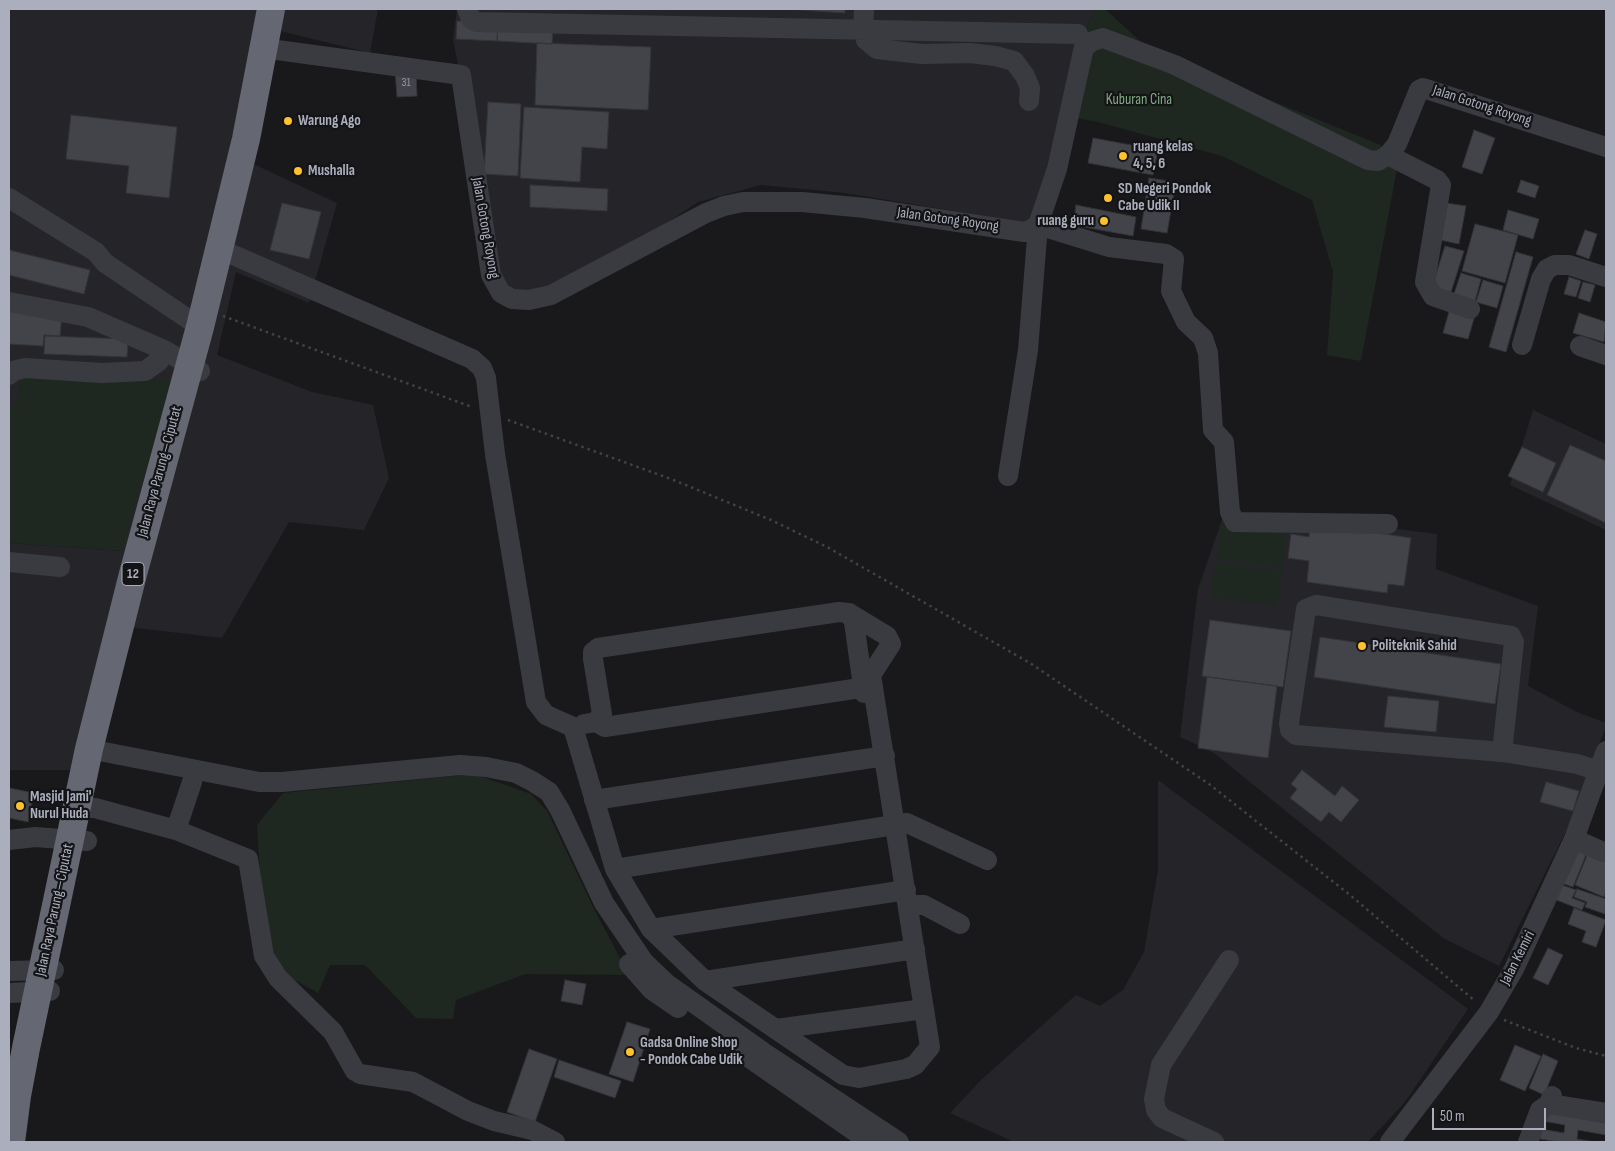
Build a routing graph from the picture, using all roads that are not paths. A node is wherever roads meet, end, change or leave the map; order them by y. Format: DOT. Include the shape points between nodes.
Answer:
graph roads {
  1 [pos="271,9"];
  2 [pos="285,9"];
  3 [pos="467,9"];
  4 [pos="864,9"];
  5 [pos="863,31"];
  6 [pos="1078,34"];
  7 [pos="277,50"];
  8 [pos="1029,101"];
  9 [pos="1606,147"];
  10 [pos="1388,155"];
  11 [pos="9,198"];
  12 [pos="1038,225"];
  13 [pos="231,254"];
  14 [pos="1606,276"];
  15 [pos="9,302"];
  16 [pos="1470,309"];
  17 [pos="200,327"];
  18 [pos="1522,345"];
  19 [pos="1580,346"];
  20 [pos="164,350"];
  21 [pos="1606,354"];
  22 [pos="196,368"];
  23 [pos="9,375"];
  24 [pos="1008,476"];
  25 [pos="1388,524"];
  26 [pos="9,562"];
  27 [pos="60,567"];
  28 [pos="849,612"];
  29 [pos="867,682"];
  30 [pos="599,718"];
  31 [pos="573,727"];
  32 [pos="1606,751"];
  33 [pos="1502,752"];
  34 [pos="95,755"];
  35 [pos="879,756"];
  36 [pos="1600,771"];
  37 [pos="192,782"];
  38 [pos="594,800"];
  39 [pos="86,808"];
  40 [pos="889,825"];
  41 [pos="176,830"];
  42 [pos="9,840"];
  43 [pos="79,840"];
  44 [pos="1574,840"];
  45 [pos="1604,852"];
  46 [pos="987,860"];
  47 [pos="615,868"];
  48 [pos="902,896"];
  49 [pos="960,924"];
  50 [pos="651,929"];
  51 [pos="909,950"];
  52 [pos="1229,960"];
  53 [pos="9,971"];
  54 [pos="47,980"];
  55 [pos="705,981"];
  56 [pos="9,993"];
  57 [pos="918,1010"];
  58 [pos="776,1029"];
  59 [pos="17,1089"];
  60 [pos="1606,1113"];
  61 [pos="11,1142"];
  62 [pos="29,1142"];
  63 [pos="555,1142"];
  64 [pos="870,1142"];
  65 [pos="899,1142"];
  66 [pos="1214,1142"];
  67 [pos="1390,1142"];
  68 [pos="1528,1142"];
  1 -- 17 [label="highway, Jalan Raya Parung—Ciputat / 12" via="246,139"];
  2 -- 7 [label="highway, Jalan Raya Parung—Ciputat / 12"];
  3 -- 5 [label="street" via="468,15 476,22"];
  4 -- 5 [label="street"];
  5 -- 6 [label="street"];
  5 -- 8 [label="street" via="866,40 877,49 995,56 1014,61 1030,88"];
  7 -- 12 [label="street, Jalan Gotong Royong" via="461,75 491,275 501,294 512,300 551,295 706,214 743,202 784,201 865,208 1024,232"];
  7 -- 13 [label="highway, Jalan Raya Parung—Ciputat / 12" via="260,142"];
  9 -- 10 [label="street, Jalan Gotong Royong" via="1423,88 1419,90 1397,144"];
  10 -- 12 [label="street" via="1378,161 1368,160 1175,65 1103,38 1084,48 1057,169"];
  10 -- 16 [label="street" via="1441,184 1425,282 1433,296"];
  11 -- 17 [label="street" via="96,252 106,263"];
  12 -- 24 [label="street" via="1028,350"];
  12 -- 25 [label="street" via="1109,247 1166,254 1174,259 1171,291 1186,322 1203,338 1208,353 1213,430 1224,442 1230,512 1235,522"];
  13 -- 22 [label="highway, Jalan Raya Parung—Ciputat / 12"];
  13 -- 31 [label="street, bridge" via="472,359 482,368 536,702 546,715"];
  14 -- 18 [label="street" via="1569,265 1555,265 1547,269 1541,279"];
  15 -- 20 [label="street" via="88,317"];
  17 -- 22 [label="highway, Jalan Raya Parung—Ciputat / 12"];
  19 -- 21 [label="street"];
  20 -- 22 [label="street"];
  20 -- 23 [label="street" via="159,362 145,371 102,373 25,368"];
  22 -- 34 [label="highway, Jalan Raya Parung—Ciputat / 12"];
  26 -- 27 [label="street"];
  28 -- 29 [label="street"];
  28 -- 29 [label="street" via="887,636 891,644"];
  28 -- 30 [label="street" via="598,648 593,652 593,659"];
  29 -- 30 [label="street" via="604,727"];
  29 -- 35 [label="street"];
  30 -- 31 [label="street"];
  31 -- 38 [label="street"];
  32 -- 36 [label="street, Jalan Kemiri"];
  33 -- 33 [label="street" via="1296,735 1289,724 1306,609 1316,605 1511,636 1514,642"];
  33 -- 36 [label="street"];
  34 -- 37 [label="street"];
  34 -- 39 [label="highway, Jalan Raya Parung—Ciputat / 12"];
  34 -- 65 [label="street" via="259,782 460,765 516,773 548,792 560,810 604,904 644,962 667,984"];
  35 -- 38 [label="street"];
  35 -- 40 [label="street"];
  36 -- 44 [label="street, Jalan Kemiri"];
  37 -- 41 [label="street"];
  37 -- 64 [label="street" via="244,789 277,789 454,772 510,780 526,788 541,798 553,816 596,909 630,966 652,990"];
  38 -- 47 [label="street"];
  39 -- 41 [label="street"];
  39 -- 43 [label="highway, Jalan Raya Parung—Ciputat / 12"];
  40 -- 46 [label="street" via="914,824"];
  40 -- 47 [label="street"];
  40 -- 48 [label="street"];
  41 -- 63 [label="street" via="248,859 264,956 278,978 333,1032 355,1070 360,1074 413,1082 468,1111 532,1130"];
  42 -- 43 [label="street" via="35,837"];
  43 -- 54 [label="highway, Jalan Raya Parung—Ciputat / 12"];
  44 -- 45 [label="street"];
  44 -- 67 [label="street, Jalan Kemiri" via="1514,969 1489,1012"];
  47 -- 50 [label="street"];
  48 -- 49 [label="street"];
  48 -- 50 [label="street"];
  48 -- 51 [label="street"];
  50 -- 55 [label="street"];
  51 -- 55 [label="street"];
  51 -- 57 [label="street"];
  52 -- 66 [label="street" via="1161,1065 1154,1099 1162,1118"];
  53 -- 54 [label="street"];
  54 -- 56 [label="street"];
  54 -- 59 [label="highway, Jalan Raya Parung—Ciputat / 12" via="39,1052"];
  55 -- 58 [label="street"];
  57 -- 58 [label="street"];
  57 -- 58 [label="street" via="920,1058 915,1065 859,1078 843,1075"];
  59 -- 61 [label="highway, Jalan Raya Parung—Ciputat / 12"];
  59 -- 62 [label="highway, Jalan Raya Parung—Ciputat / 12"];
  60 -- 68 [label="street" via="1550,1100 1540,1110"];
}
